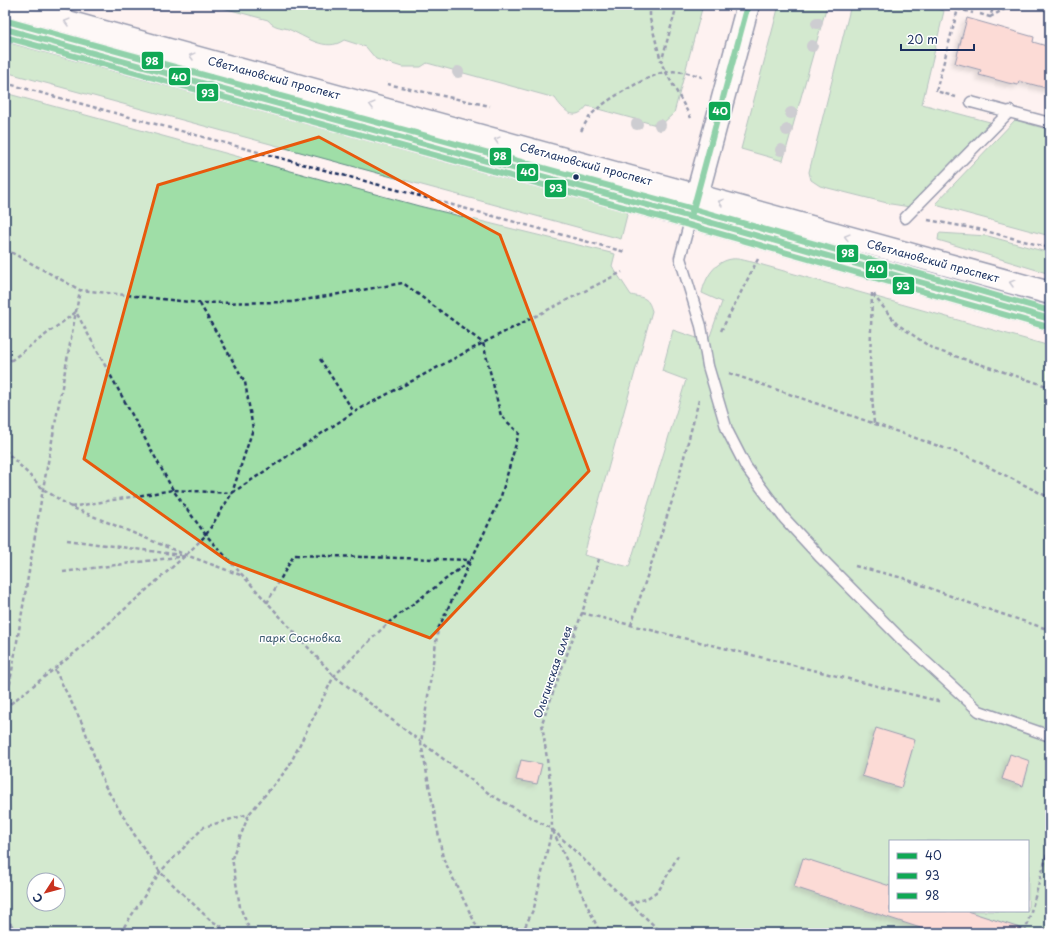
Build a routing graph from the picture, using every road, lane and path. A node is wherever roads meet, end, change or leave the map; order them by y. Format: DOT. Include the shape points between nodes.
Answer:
graph roads {
  1 [pos="6,5"];
  2 [pos="650,5"];
  3 [pos="677,5"];
  4 [pos="748,5"];
  5 [pos="994,5"];
  6 [pos="1012,5"];
  7 [pos="973,13"];
  8 [pos="980,14"];
  9 [pos="990,17"];
  10 [pos="5,29"];
  11 [pos="662,63"];
  12 [pos="666,72"];
  13 [pos="702,77"];
  14 [pos="5,83"];
  15 [pos="971,102"];
  16 [pos="1010,111"];
  17 [pos="691,118"];
  18 [pos="1050,123"];
  19 [pos="581,131"];
  20 [pos="697,195"];
  21 [pos="691,217"];
  22 [pos="905,218"];
  23 [pos="927,220"];
  24 [pos="1050,248"];
  25 [pos="5,249"];
  26 [pos="625,252"];
  27 [pos="759,258"];
  28 [pos="622,272"];
  29 [pos="873,286"];
  30 [pos="80,290"];
  31 [pos="874,291"];
  32 [pos="1050,293"];
  33 [pos="199,304"];
  34 [pos="76,312"];
  35 [pos="1050,318"];
  36 [pos="483,343"];
  37 [pos="320,359"];
  38 [pos="5,365"];
  39 [pos="708,366"];
  40 [pos="1050,387"];
  41 [pos="354,412"];
  42 [pos="874,424"];
  43 [pos="5,450"];
  44 [pos="43,490"];
  45 [pos="173,490"];
  46 [pos="232,493"];
  47 [pos="1050,498"];
  48 [pos="71,507"];
  49 [pos="206,535"];
  50 [pos="67,540"];
  51 [pos="186,556"];
  52 [pos="820,558"];
  53 [pos="600,559"];
  54 [pos="471,560"];
  55 [pos="63,572"];
  56 [pos="243,576"];
  57 [pos="267,603"];
  58 [pos="582,613"];
  59 [pos="631,625"];
  60 [pos="1050,630"];
  61 [pos="55,670"];
  62 [pos="334,676"];
  63 [pos="5,708"];
  64 [pos="979,711"];
  65 [pos="5,712"];
  66 [pos="1050,736"];
  67 [pos="421,743"];
  68 [pos="248,814"];
  69 [pos="552,829"];
  70 [pos="1050,843"];
  71 [pos="679,854"];
  72 [pos="160,872"];
  73 [pos="629,903"];
  74 [pos="5,918"];
  75 [pos="18,933"];
  76 [pos="120,933"];
  77 [pos="233,933"];
  78 [pos="251,933"];
  79 [pos="480,933"];
  80 [pos="522,933"];
  81 [pos="600,933"];
  82 [pos="662,933"];
  83 [pos="1025,933"];
  20 -- 1 [label="main road, Светлановский проспект, one-way"];
  2 -- 11 [label="path" via="650,19"];
  3 -- 11 [label="path"];
  4 -- 20 [label="main road"];
  5 -- 9 [label="path"];
  6 -- 9 [label="path"];
  7 -- 15 [label="path" via="958,9 936,91"];
  8 -- 9 [label="path"];
  10 -- 21 [label="main road, Светлановский проспект"];
  11 -- 12 [label="path"];
  12 -- 13 [label="path" via="685,72"];
  12 -- 17 [label="path"];
  12 -- 19 [label="path" via="610,99 592,115"];
  14 -- 26 [label="path"];
  15 -- 16 [label="lane"];
  16 -- 18 [label="lane"];
  16 -- 22 [label="lane"];
  20 -- 21 [label="main road"];
  32 -- 20 [label="main road, Светлановский проспект, one-way"];
  21 -- 35 [label="main road, Светлановский проспект"];
  21 -- 39 [label="lane" via="680,258 701,326"];
  23 -- 24 [label="path" via="978,229"];
  25 -- 30 [label="path"];
  27 -- 39 [label="path" via="712,348"];
  28 -- 36 [label="path"];
  29 -- 42 [label="path" via="870,364"];
  30 -- 33 [label="path"];
  30 -- 34 [label="path"];
  31 -- 40 [label="path" via="875,297 898,324 933,349"];
  33 -- 36 [label="path" via="292,302 403,283"];
  33 -- 46 [label="path" via="245,382 253,429"];
  34 -- 38 [label="path"];
  34 -- 44 [label="path"];
  34 -- 45 [label="path"];
  36 -- 41 [label="path"];
  36 -- 54 [label="path" via="501,416 519,433 500,500"];
  37 -- 41 [label="path"];
  39 -- 42 [label="path"];
  39 -- 52 [label="lane" via="727,430 746,467 784,518"];
  39 -- 59 [label="path" via="674,494"];
  41 -- 46 [label="path"];
  42 -- 47 [label="path" via="967,456"];
  43 -- 44 [label="path"];
  44 -- 48 [label="path"];
  44 -- 63 [label="path"];
  45 -- 46 [label="path"];
  45 -- 48 [label="path"];
  45 -- 49 [label="path"];
  46 -- 49 [label="path"];
  48 -- 51 [label="path"];
  49 -- 51 [label="path"];
  49 -- 56 [label="path"];
  50 -- 51 [label="path"];
  51 -- 55 [label="path"];
  51 -- 56 [label="path"];
  51 -- 61 [label="path"];
  52 -- 60 [label="path" via="903,578"];
  52 -- 64 [label="lane" via="902,640"];
  53 -- 58 [label="path, Ольгинская аллея"];
  54 -- 57 [label="path" via="294,555"];
  54 -- 62 [label="path" via="388,623"];
  54 -- 67 [label="path" via="438,628"];
  56 -- 57 [label="path"];
  57 -- 62 [label="path"];
  58 -- 59 [label="path"];
  58 -- 69 [label="path, Ольгинская аллея" via="542,723 551,788"];
  59 -- 64 [label="path"];
  61 -- 63 [label="path"];
  61 -- 72 [label="path" via="83,725 106,786"];
  62 -- 67 [label="path"];
  62 -- 68 [label="path" via="288,768"];
  63 -- 65 [label="path"];
  64 -- 66 [label="lane"];
  67 -- 69 [label="path" via="492,795"];
  67 -- 79 [label="path" via="443,858"];
  68 -- 72 [label="path" via="204,827"];
  68 -- 78 [label="path" via="232,858 240,907"];
  69 -- 73 [label="path"];
  69 -- 80 [label="path, Ольгинская аллея" via="534,908"];
  69 -- 81 [label="path"];
  70 -- 83 [label="path"];
  71 -- 73 [label="path" via="659,890 646,899"];
  72 -- 76 [label="path"];
  72 -- 77 [label="path" via="210,920"];
  73 -- 82 [label="path"];
  74 -- 75 [label="path"];
}
